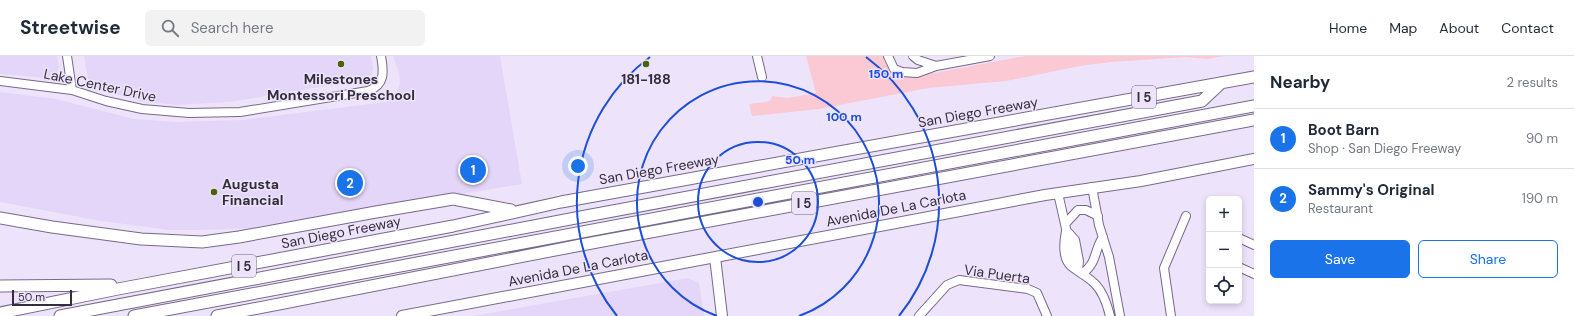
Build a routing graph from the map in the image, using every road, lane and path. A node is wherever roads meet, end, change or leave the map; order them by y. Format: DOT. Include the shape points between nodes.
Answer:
graph roads {
  1 [pos="67,56"];
  2 [pos="382,56"];
  3 [pos="756,56"];
  4 [pos="888,56"];
  5 [pos="913,56"];
  6 [pos="990,56"];
  7 [pos="936,66"];
  8 [pos="1254,77"];
  9 [pos="762,78"];
  10 [pos="0,81"];
  11 [pos="1220,84"];
  12 [pos="72,90"];
  13 [pos="1254,106"];
  14 [pos="1254,120"];
  15 [pos="1254,159"];
  16 [pos="1092,187"];
  17 [pos="1058,193"];
  18 [pos="516,211"];
  19 [pos="1098,216"];
  20 [pos="1186,216"];
  21 [pos="0,218"];
  22 [pos="1066,227"];
  23 [pos="1103,237"];
  24 [pos="1242,239"];
  25 [pos="1254,245"];
  26 [pos="715,257"];
  27 [pos="1241,268"];
  28 [pos="1080,272"];
  29 [pos="1254,274"];
  30 [pos="140,285"];
  31 [pos="0,286"];
  32 [pos="0,313"];
  33 [pos="427,314"];
  34 [pos="60,316"];
  35 [pos="134,316"];
  36 [pos="218,316"];
  37 [pos="402,316"];
  38 [pos="722,316"];
  39 [pos="919,316"];
  40 [pos="1047,316"];
  41 [pos="1110,316"];
  42 [pos="1120,316"];
  43 [pos="1171,316"];
  1 -- 12 [label="street"];
  2 -- 12 [label="street, Lake Center Drive" via="384,70 381,82 373,90 240,112 189,113 142,109"];
  3 -- 9 [label="street"];
  4 -- 7 [label="street" via="894,69 902,72 917,73"];
  5 -- 7 [label="street"];
  6 -- 7 [label="street"];
  8 -- 11 [label="highway, San Diego Freeway / I 5"];
  10 -- 12 [label="street, Lake Center Drive"];
  11 -- 18 [label="highway, San Diego Freeway / I 5"];
  11 -- 34 [label="highway" via="1202,101"];
  13 -- 35 [label="highway"];
  14 -- 36 [label="highway, I 5" via="589,243"];
  15 -- 16 [label="main road, Avenida De La Carlota"];
  16 -- 17 [label="main road, Avenida De La Carlota"];
  16 -- 19 [label="street"];
  17 -- 22 [label="street"];
  17 -- 26 [label="main road, Avenida De La Carlota"];
  18 -- 21 [label="highway" via="453,199 202,242 141,239"];
  18 -- 30 [label="highway, San Diego Freeway / I 5" via="454,226"];
  19 -- 22 [label="street" via="1086,210 1078,210"];
  19 -- 23 [label="street"];
  20 -- 43 [label="street" via="1164,268"];
  22 -- 28 [label="street" via="1075,240"];
  22 -- 28 [label="street" via="1063,242 1066,254 1070,265"];
  23 -- 28 [label="street" via="1090,268"];
  23 -- 42 [label="street"];
  24 -- 25 [label="street"];
  26 -- 33 [label="main road, Avenida De La Carlota"];
  26 -- 38 [label="main road"];
  27 -- 29 [label="street"];
  28 -- 41 [label="street" via="1095,284 1107,302"];
  30 -- 31 [label="highway"];
  30 -- 32 [label="highway, San Diego Freeway / I 5"];
  33 -- 37 [label="main road, Avenida De La Carlota"];
  39 -- 40 [label="street, Via Puerta" via="947,285 959,280 1028,289 1037,293"];
}
